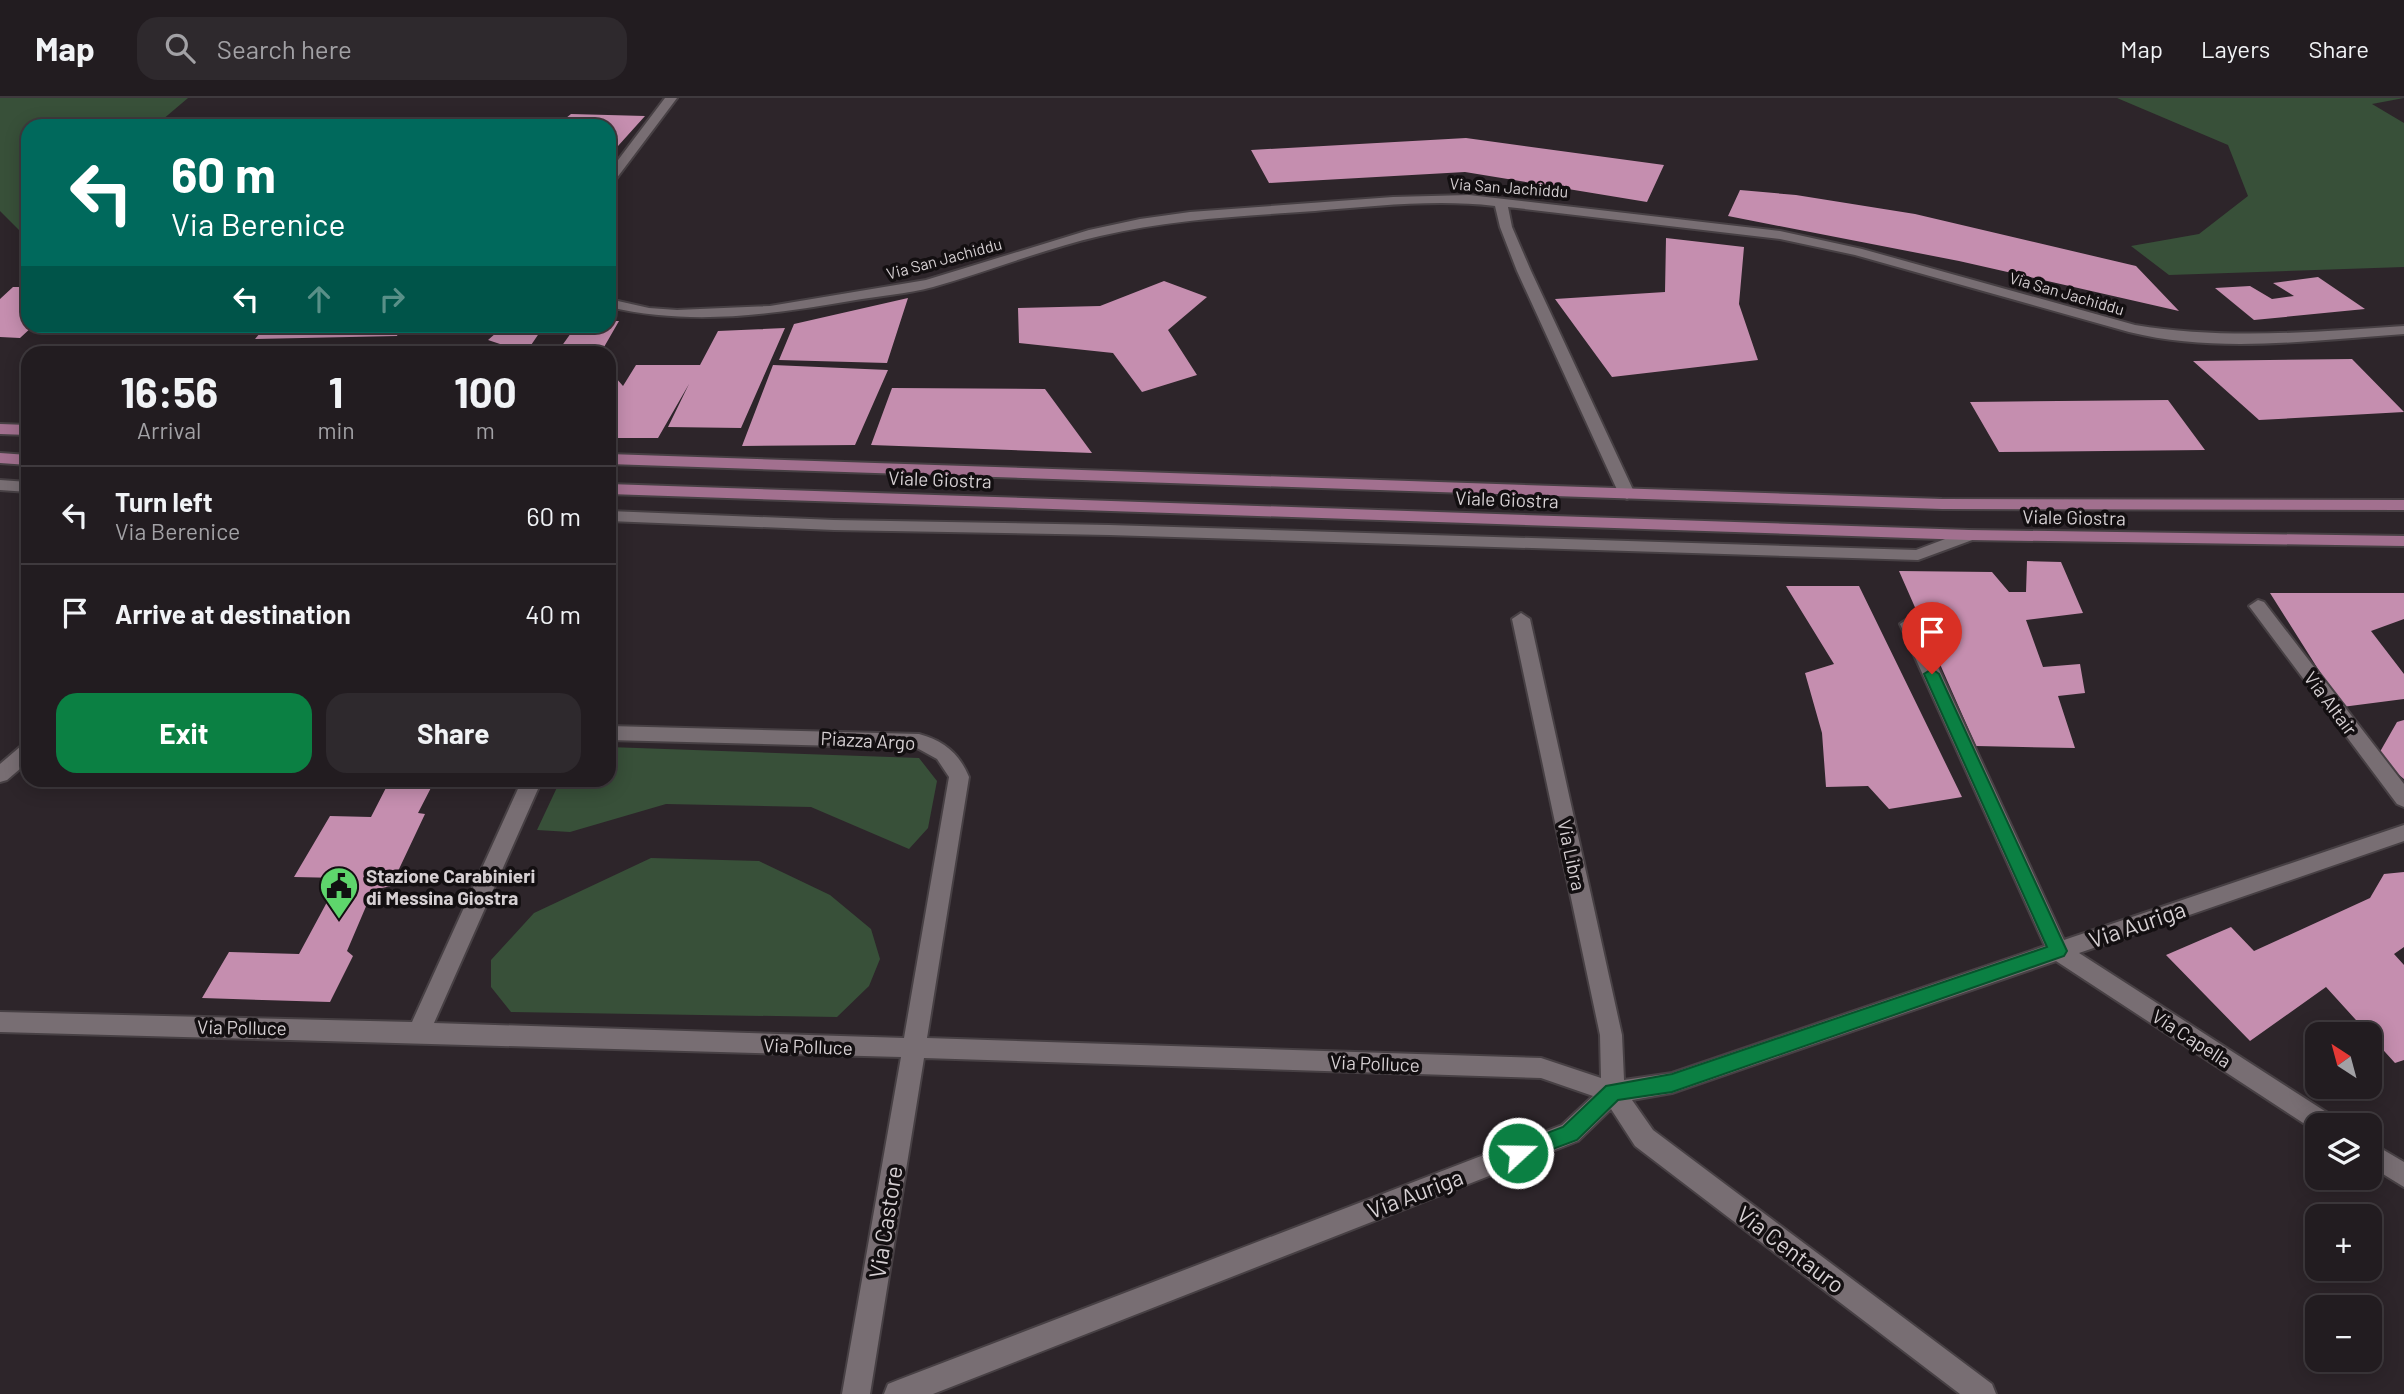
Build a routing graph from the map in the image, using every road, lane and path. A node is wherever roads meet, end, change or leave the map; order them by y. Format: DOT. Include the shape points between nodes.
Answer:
graph roads {
  1 [pos="671,98"];
  2 [pos="616,171"];
  3 [pos="1500,201"];
  4 [pos="616,305"];
  5 [pos="2404,330"];
  6 [pos="0,429"];
  7 [pos="21,430"];
  8 [pos="0,458"];
  9 [pos="616,459"];
  10 [pos="21,460"];
  11 [pos="0,485"];
  12 [pos="21,486"];
  13 [pos="616,489"];
  14 [pos="1627,494"];
  15 [pos="2404,505"];
  16 [pos="616,516"];
  17 [pos="1969,536"];
  18 [pos="2404,541"];
  19 [pos="2258,607"];
  20 [pos="1521,619"];
  21 [pos="1909,624"];
  22 [pos="616,733"];
  23 [pos="21,757"];
  24 [pos="0,775"];
  25 [pos="529,787"];
  26 [pos="2404,799"];
  27 [pos="2404,833"];
  28 [pos="2058,951"];
  29 [pos="0,1022"];
  30 [pos="420,1030"];
  31 [pos="913,1050"];
  32 [pos="1613,1092"];
  33 [pos="2308,1113"];
  34 [pos="2382,1161"];
  35 [pos="2404,1176"];
  36 [pos="856,1394"];
  37 [pos="898,1394"];
  38 [pos="1982,1394"];
  1 -- 2 [label="street"];
  3 -- 4 [label="street, Via San Jachiddu" via="1394,201 1150,221 1094,233 928,284 770,310 677,314"];
  3 -- 5 [label="street, Via San Jachiddu" via="1803,240 2180,338 2236,340"];
  3 -- 14 [label="street" via="1524,271"];
  6 -- 7 [label="main road"];
  8 -- 10 [label="main road"];
  9 -- 14 [label="main road, Viale Giostra"];
  11 -- 12 [label="street"];
  13 -- 17 [label="main road, Viale Giostra"];
  14 -- 15 [label="main road, Viale Giostra" via="1942,504"];
  16 -- 17 [label="street" via="1919,555"];
  17 -- 18 [label="main road, Viale Giostra"];
  19 -- 26 [label="street, Via Altair"];
  20 -- 32 [label="street, Via Libra" via="1611,1035"];
  21 -- 28 [label="street"];
  22 -- 31 [label="street, Piazza Argo" via="919,741 953,761 958,777"];
  23 -- 24 [label="street"];
  25 -- 30 [label="street"];
  27 -- 28 [label="street, Via Auriga"];
  28 -- 32 [label="street, Via Auriga" via="1672,1083"];
  28 -- 33 [label="street, Via Capella"];
  29 -- 30 [label="street, Via Polluce"];
  30 -- 31 [label="street, Via Polluce"];
  31 -- 32 [label="street, Via Polluce" via="1541,1068"];
  31 -- 36 [label="street, Via Castore"];
  32 -- 37 [label="street, Via Auriga" via="1570,1133"];
  32 -- 38 [label="street, Via Centauro" via="1644,1138"];
  34 -- 35 [label="street"];
}
